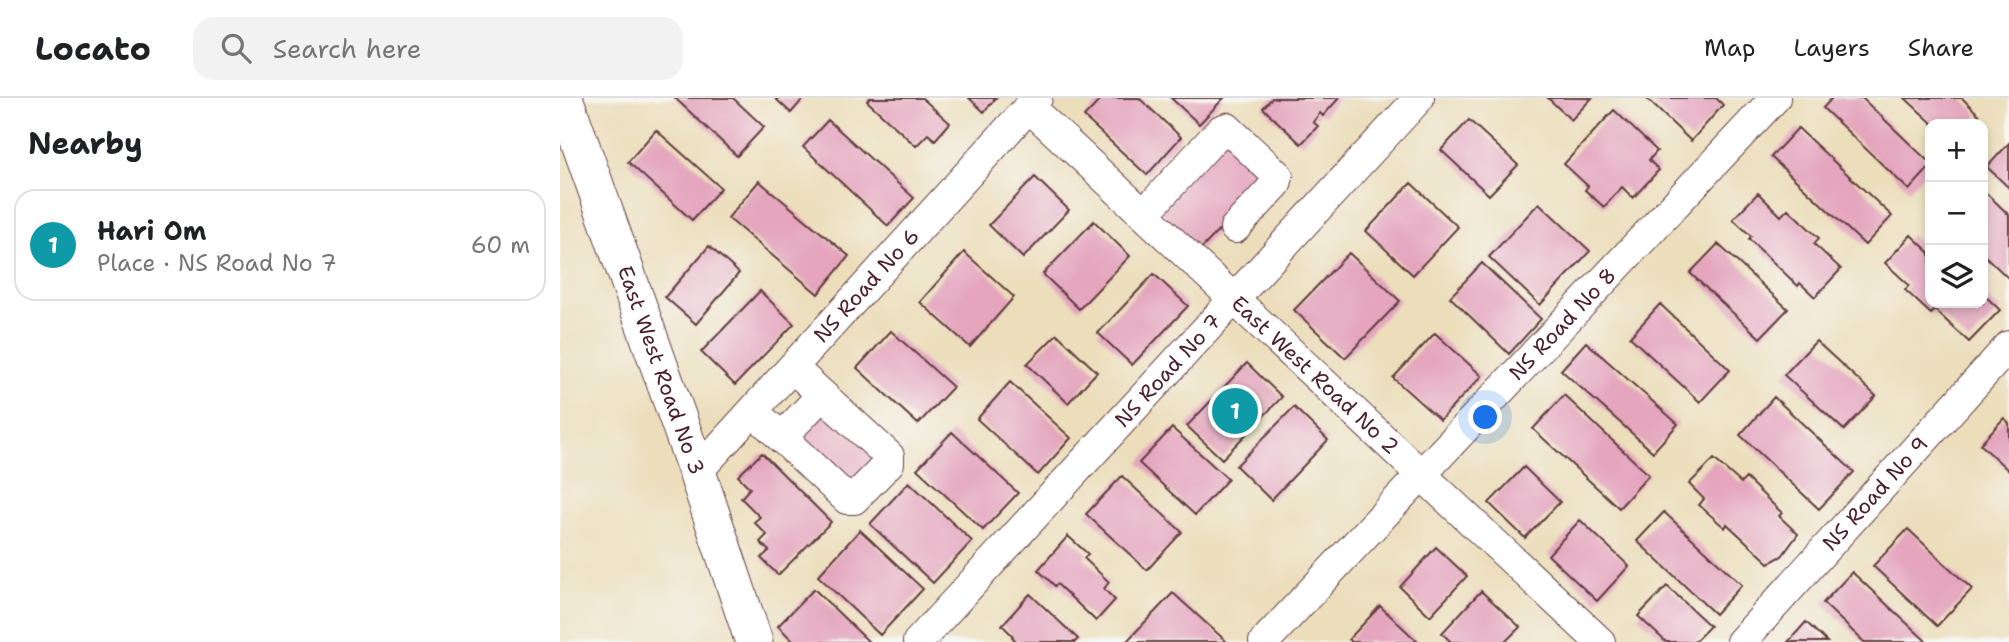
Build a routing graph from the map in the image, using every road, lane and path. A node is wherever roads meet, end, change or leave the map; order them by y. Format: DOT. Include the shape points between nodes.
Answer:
graph roads {
  1 [pos="1419,98"];
  2 [pos="1775,98"];
  3 [pos="1033,102"];
  4 [pos="572,111"];
  5 [pos="1144,214"];
  6 [pos="1279,249"];
  7 [pos="1233,298"];
  8 [pos="2009,345"];
  9 [pos="793,368"];
  10 [pos="822,395"];
  11 [pos="752,411"];
  12 [pos="781,438"];
  13 [pos="697,472"];
  14 [pos="1421,474"];
  15 [pos="754,642"];
  16 [pos="918,642"];
  17 [pos="1264,642"];
  18 [pos="1600,642"];
  19 [pos="1741,642"];
  1 -- 6 [label="street, NS Road No 7"];
  2 -- 14 [label="street, NS Road No 8"];
  3 -- 5 [label="street, East West Road No 2"];
  3 -- 9 [label="street, NS Road No 6"];
  4 -- 13 [label="street, East West Road No 3"];
  5 -- 6 [label="street" via="1224,128 1278,176 1276,184 1240,222"];
  5 -- 7 [label="street, East West Road No 2"];
  6 -- 7 [label="street, NS Road No 7"];
  7 -- 14 [label="street, East West Road No 2"];
  7 -- 16 [label="street, NS Road No 7"];
  8 -- 19 [label="street, NS Road No 9"];
  9 -- 10 [label="street"];
  9 -- 11 [label="street, NS Road No 6"];
  10 -- 12 [label="street"];
  10 -- 12 [label="street" via="889,456 889,463 851,501"];
  11 -- 12 [label="street"];
  11 -- 13 [label="street, NS Road No 6"];
  13 -- 15 [label="street, East West Road No 3"];
  14 -- 17 [label="street, NS Road No 8"];
  14 -- 18 [label="street, East West Road No 2"];
}
